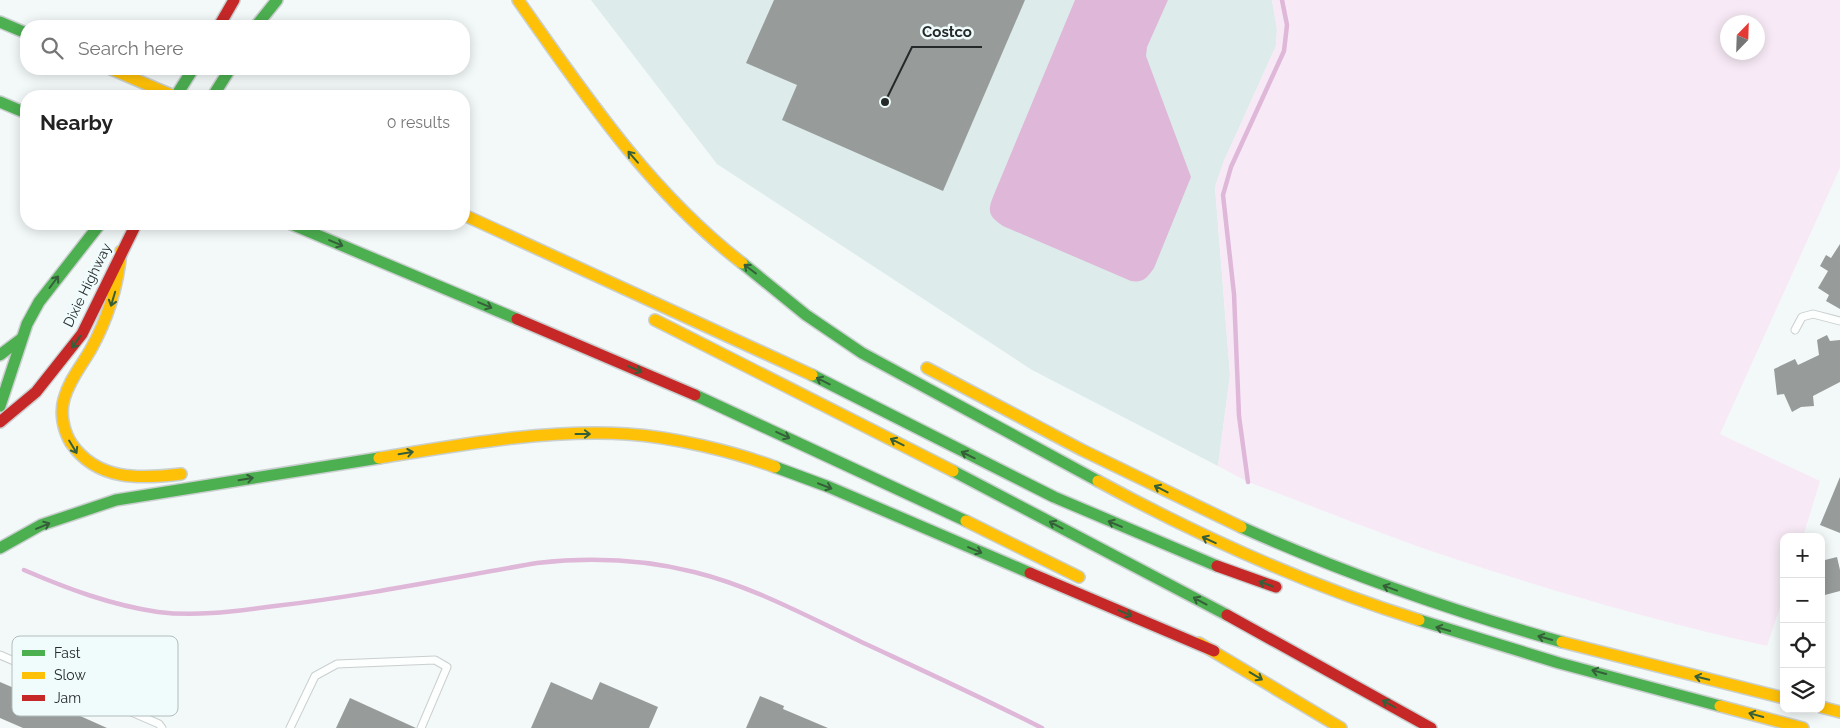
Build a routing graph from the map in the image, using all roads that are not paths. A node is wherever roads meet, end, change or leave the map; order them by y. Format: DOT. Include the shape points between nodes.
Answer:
graph roads {
  1 [pos="234,0"];
  2 [pos="277,0"];
  3 [pos="513,0"];
  4 [pos="518,0"];
  5 [pos="222,20"];
  6 [pos="261,20"];
  7 [pos="0,22"];
  8 [pos="20,30"];
  9 [pos="543,37"];
  10 [pos="125,75"];
  11 [pos="189,75"];
  12 [pos="226,75"];
  13 [pos="160,90"];
  14 [pos="179,90"];
  15 [pos="217,90"];
  16 [pos="0,102"];
  17 [pos="20,110"];
  18 [pos="470,218"];
  19 [pos="95,230"];
  20 [pos="132,230"];
  21 [pos="305,230"];
  22 [pos="121,251"];
  23 [pos="789,298"];
  24 [pos="648,316"];
  25 [pos="837,321"];
  26 [pos="1840,321"];
  27 [pos="1795,330"];
  28 [pos="21,339"];
  29 [pos="0,355"];
  30 [pos="913,360"];
  31 [pos="0,406"];
  32 [pos="0,422"];
  33 [pos="534,436"];
  34 [pos="366,448"];
  35 [pos="197,472"];
  36 [pos="0,548"];
  37 [pos="1087,582"];
  38 [pos="1287,591"];
  39 [pos="1113,595"];
  40 [pos="1214,651"];
  41 [pos="1482,652"];
  42 [pos="0,656"];
  43 [pos="12,661"];
  44 [pos="1780,697"];
  45 [pos="1825,708"];
  46 [pos="1840,712"];
  47 [pos="140,716"];
  48 [pos="162,728"];
  49 [pos="290,728"];
  50 [pos="421,728"];
  51 [pos="1341,728"];
  52 [pos="1431,728"];
  53 [pos="1767,728"];
  54 [pos="1803,728"];
  1 -- 5 [label="main road"];
  2 -- 6 [label="main road"];
  3 -- 9 [label="main road"];
  4 -- 9 [label="main road"];
  7 -- 8 [label="main road"];
  23 -- 9 [label="main road, one-way" via="736,258 689,216 633,158"];
  10 -- 13 [label="main road"];
  11 -- 14 [label="main road"];
  12 -- 15 [label="main road"];
  16 -- 17 [label="main road"];
  38 -- 18 [label="main road, one-way" via="1190,556 1054,497 781,360"];
  28 -- 19 [label="main road, Dixie Highway, one-way" via="39,302"];
  20 -- 22 [label="main road, Dixie Highway"];
  21 -- 37 [label="main road, one-way" via="727,409 916,496"];
  22 -- 32 [label="main road, Dixie Highway, one-way" via="82,334 36,392"];
  22 -- 35 [label="main road, one-way" via="114,297 104,325 66,393 62,409 64,432 76,453 93,467 108,473 136,478"];
  23 -- 25 [label="main road"];
  54 -- 23 [label="main road, one-way" via="1438,628 1246,556 1164,517 862,352 806,315"];
  52 -- 24 [label="main road, one-way" via="1235,619 933,460"];
  26 -- 27 [label="lane" via="1813,314 1802,317"];
  28 -- 29 [label="main road"];
  28 -- 31 [label="main road, Dixie Highway"];
  44 -- 30 [label="main road, one-way" via="1508,628 1347,572 1184,501"];
  33 -- 34 [label="main road" via="489,434 433,438"];
  36 -- 33 [label="main road, one-way" via="74,512 116,500 465,444"];
  33 -- 40 [label="main road, one-way" via="628,434 683,442 764,463"];
  39 -- 40 [label="main road"];
  40 -- 51 [label="main road, one-way"];
  41 -- 53 [label="main road"];
  42 -- 43 [label="lane"];
  45 -- 46 [label="main road"];
  47 -- 48 [label="lane"];
  49 -- 50 [label="lane" via="315,676 337,664 436,660 447,667"];
}
